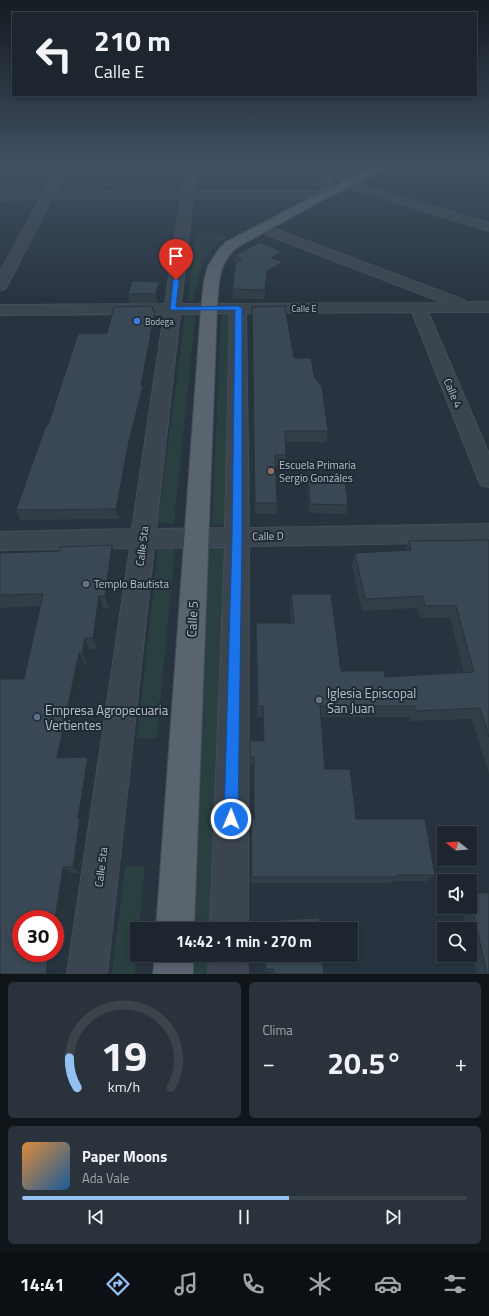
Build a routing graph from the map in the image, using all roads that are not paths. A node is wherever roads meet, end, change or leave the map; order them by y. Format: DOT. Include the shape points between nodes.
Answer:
graph roads {
  1 [pos="40,211"];
  2 [pos="185,211"];
  3 [pos="294,211"];
  4 [pos="438,211"];
  5 [pos="489,227"];
  6 [pos="262,228"];
  7 [pos="0,286"];
  8 [pos="418,307"];
  9 [pos="471,307"];
  10 [pos="489,307"];
  11 [pos="209,308"];
  12 [pos="238,308"];
  13 [pos="173,309"];
  14 [pos="0,310"];
  15 [pos="489,479"];
  16 [pos="489,533"];
  17 [pos="197,537"];
  18 [pos="237,537"];
  19 [pos="143,538"];
  20 [pos="0,541"];
  21 [pos="175,922"];
  22 [pos="229,922"];
  23 [pos="174,962"];
  24 [pos="228,962"];
  25 [pos="87,974"];
  26 [pos="173,974"];
  27 [pos="228,974"];
  1 -- 7 [label="street"];
  2 -- 13 [label="street, Calle 5ta"];
  3 -- 6 [label="main road, Calle 5"];
  4 -- 5 [label="street"];
  6 -- 9 [label="street"];
  6 -- 11 [label="main road, Calle 5" via="231,246 218,258 213,267"];
  8 -- 9 [label="street, Calle E"];
  8 -- 12 [label="street, Calle E"];
  8 -- 15 [label="street, Calle 4"];
  9 -- 10 [label="street, Calle E"];
  11 -- 12 [label="street, Calle E"];
  11 -- 13 [label="street, Calle E"];
  11 -- 17 [label="main road, Calle 5"];
  12 -- 18 [label="street"];
  13 -- 14 [label="street, Calle E"];
  13 -- 19 [label="street, Calle 5ta"];
  16 -- 18 [label="street, Calle D"];
  17 -- 18 [label="street, Calle D"];
  17 -- 19 [label="street, Calle D"];
  17 -- 21 [label="main road, Calle 5"];
  18 -- 22 [label="street"];
  19 -- 20 [label="street, Calle D"];
  19 -- 25 [label="street, Calle 5ta"];
  23 -- 26 [label="main road"];
  24 -- 27 [label="street"];
}
